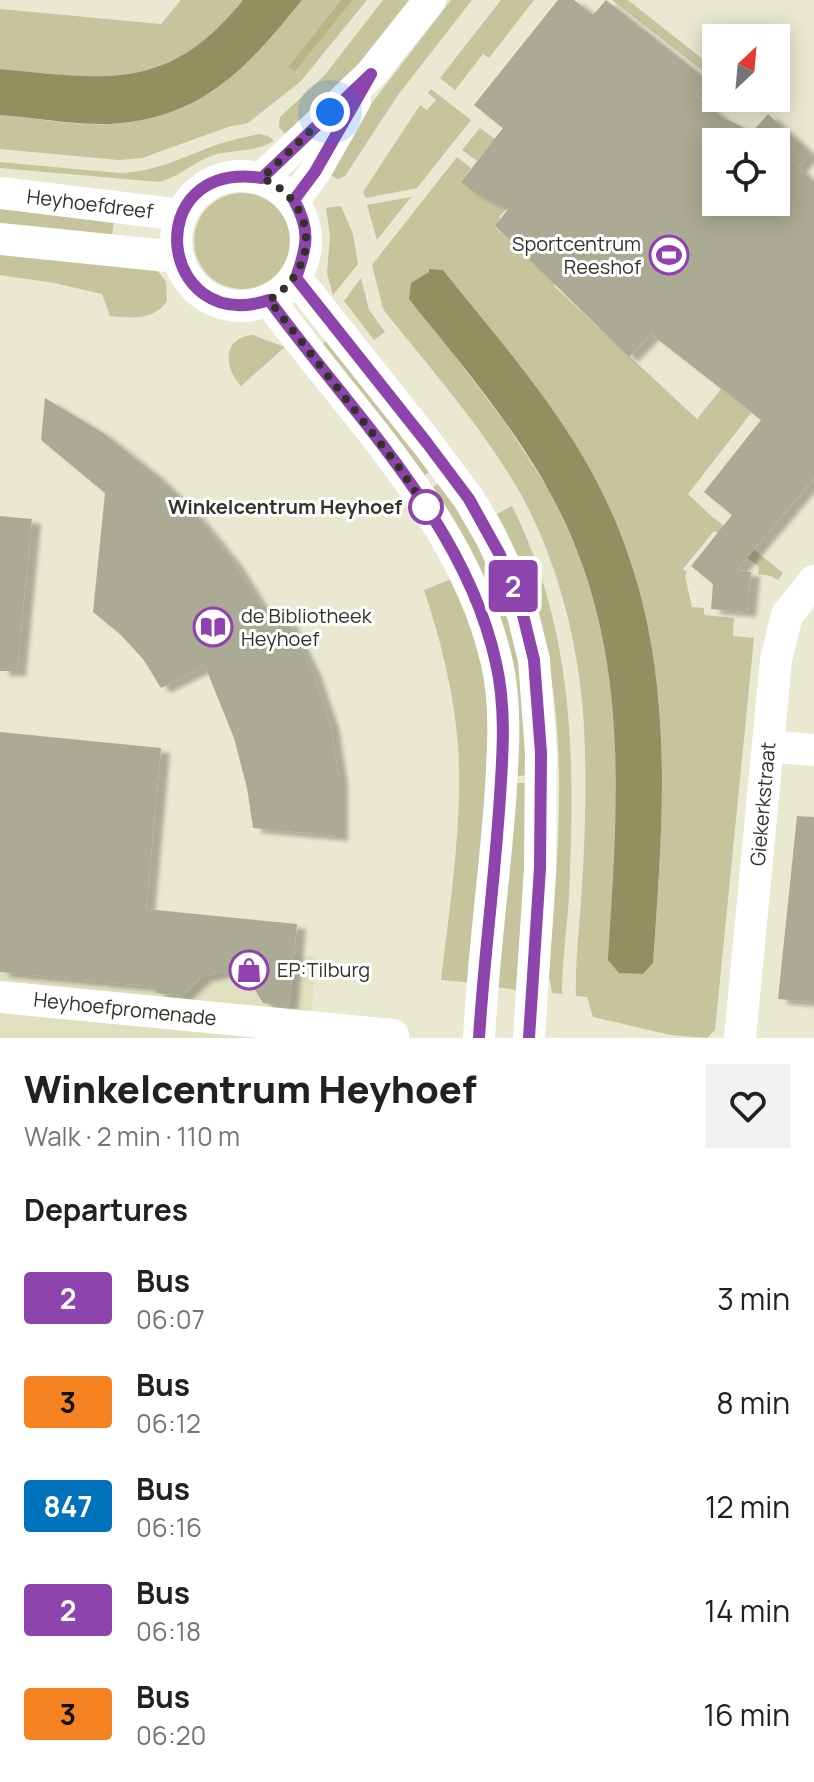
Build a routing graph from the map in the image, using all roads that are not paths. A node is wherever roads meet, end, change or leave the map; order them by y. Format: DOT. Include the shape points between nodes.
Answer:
graph roads {
  1 [pos="430,0"];
  2 [pos="371,74"];
  3 [pos="262,178"];
  4 [pos="0,193"];
  5 [pos="294,200"];
  6 [pos="181,215"];
  7 [pos="0,239"];
  8 [pos="177,257"];
  9 [pos="296,278"];
  10 [pos="269,300"];
  11 [pos="814,581"];
  12 [pos="768,746"];
  13 [pos="814,750"];
  14 [pos="0,997"];
  15 [pos="393,1035"];
  16 [pos="479,1038"];
  17 [pos="529,1038"];
  18 [pos="740,1038"];
  1 -- 2 [label="street"];
  2 -- 3 [label="street"];
  2 -- 5 [label="street"];
  3 -- 5 [label="street"];
  3 -- 6 [label="street" via="218,179 197,192"];
  4 -- 6 [label="street, Heyhoefdreef"];
  5 -- 9 [label="street" via="307,237"];
  6 -- 8 [label="street"];
  7 -- 8 [label="street"];
  8 -- 10 [label="street" via="187,278 211,299 244,306"];
  9 -- 10 [label="street"];
  9 -- 17 [label="street" via="469,499 497,549 523,615 534,660 541,753"];
  10 -- 16 [label="street" via="440,528 470,587 496,662 503,754"];
  11 -- 12 [label="street, Giekerkstraat" via="787,615 776,660"];
  12 -- 13 [label="street"];
  12 -- 18 [label="street, Giekerkstraat"];
  14 -- 15 [label="street, Heyhoefpromenade"];
}
